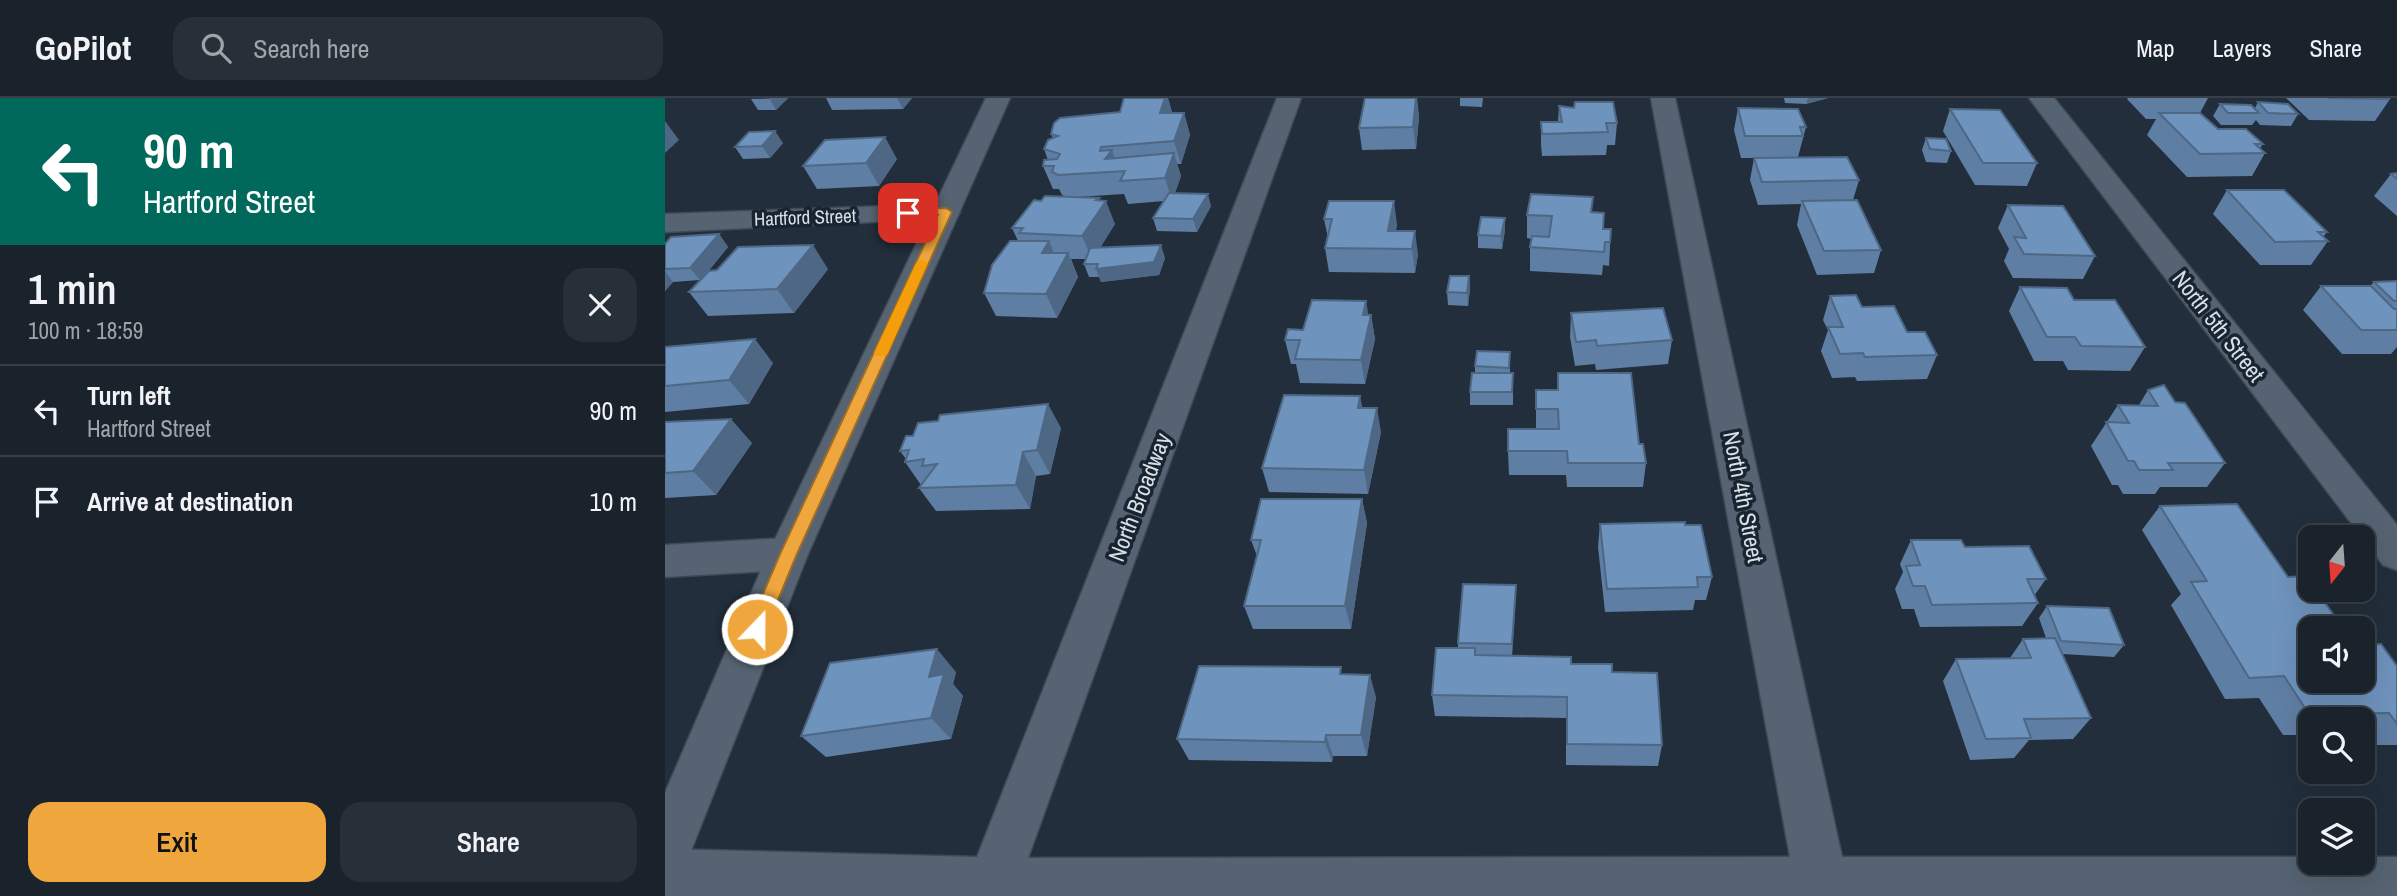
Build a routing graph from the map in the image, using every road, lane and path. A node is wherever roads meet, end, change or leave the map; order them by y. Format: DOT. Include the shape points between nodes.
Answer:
graph roads {
  1 [pos="998,98"];
  2 [pos="1289,98"];
  3 [pos="1663,98"];
  4 [pos="2041,98"];
  5 [pos="946,212"];
  6 [pos="665,223"];
  7 [pos="788,554"];
  8 [pos="2397,554"];
  9 [pos="665,561"];
  10 [pos="665,853"];
  11 [pos="665,875"];
  12 [pos="2397,883"];
  13 [pos="990,890"];
  14 [pos="1823,890"];
  1 -- 5 [label="street"];
  2 -- 13 [label="street, North Broadway"];
  3 -- 14 [label="street, North 4th Street"];
  4 -- 8 [label="street, North 5th Street"];
  5 -- 6 [label="street, Hartford Street"];
  5 -- 7 [label="street"];
  7 -- 9 [label="street"];
  7 -- 10 [label="street"];
  11 -- 13 [label="street"];
  12 -- 14 [label="street"];
  13 -- 14 [label="street"];
}
